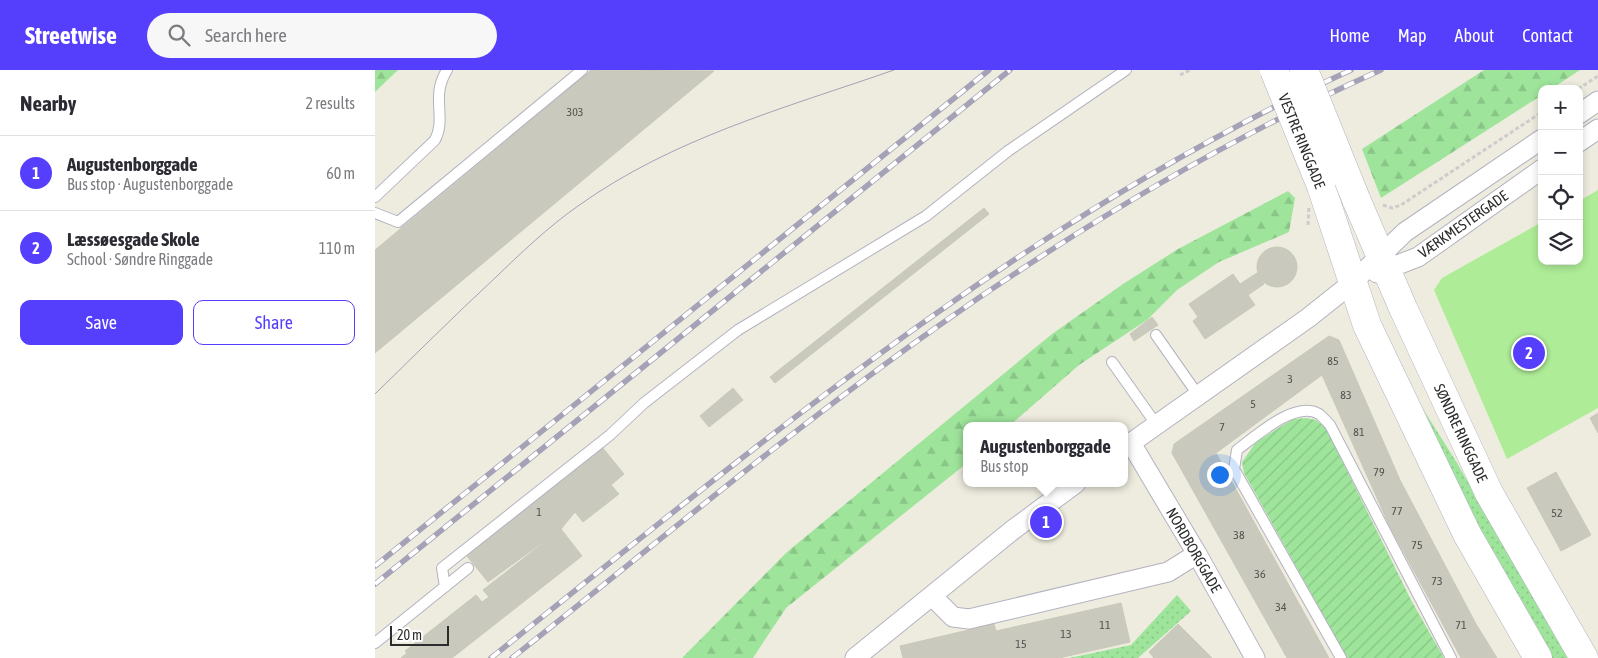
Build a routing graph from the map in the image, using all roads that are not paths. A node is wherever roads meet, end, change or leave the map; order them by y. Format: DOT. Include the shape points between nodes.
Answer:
graph roads {
  1 [pos="447,70"];
  2 [pos="582,70"];
  3 [pos="1126,70"];
  4 [pos="1274,70"];
  5 [pos="1304,70"];
  6 [pos="1598,101"];
  7 [pos="1583,111"];
  8 [pos="1598,130"];
  9 [pos="1583,139"];
  10 [pos="1538,142"];
  11 [pos="1538,172"];
  12 [pos="375,197"];
  13 [pos="1356,199"];
  14 [pos="375,213"];
  15 [pos="1384,262"];
  16 [pos="1352,283"];
  17 [pos="1156,335"];
  18 [pos="1112,362"];
  19 [pos="1199,395"];
  20 [pos="1156,424"];
  21 [pos="1128,445"];
  22 [pos="1071,487"];
  23 [pos="1197,554"];
  24 [pos="468,568"];
  25 [pos="445,587"];
  26 [pos="932,596"];
  27 [pos="375,643"];
  28 [pos="855,658"];
  29 [pos="1255,658"];
  30 [pos="1341,658"];
  31 [pos="1451,658"];
  32 [pos="1538,658"];
  33 [pos="1583,658"];
  1 -- 12 [label="lane" via="437,96 439,127 435,140"];
  2 -- 14 [label="lane" via="398,222"];
  3 -- 25 [label="lane" via="1008,151 926,216 738,330 442,568"];
  4 -- 16 [label="main road, VESTRE RINGGADE, bridge" via="1330,213"];
  5 -- 13 [label="main road, VESTRE RINGGADE, bridge"];
  6 -- 7 [label="street"];
  8 -- 9 [label="street"];
  10 -- 15 [label="street, VÆRKMESTERGADE" via="1405,232"];
  11 -- 15 [label="street, VÆRKMESTERGADE" via="1418,257"];
  13 -- 15 [label="main road, SØNDRE RINGGADE"];
  15 -- 16 [label="street, VÆRKMESTERGADE"];
  15 -- 33 [label="main road, SØNDRE RINGGADE" via="1489,493"];
  16 -- 19 [label="street, VÆRKMESTERGADE"];
  16 -- 32 [label="main road" via="1367,325 1467,534"];
  17 -- 19 [label="lane"];
  18 -- 20 [label="lane"];
  19 -- 20 [label="street, VÆRKMESTERGADE"];
  20 -- 21 [label="street, VÆRKMESTERGADE"];
  21 -- 23 [label="street, NORDBORGGADE"];
  22 -- 26 [label="street"];
  23 -- 26 [label="street" via="1168,572 969,619 953,617"];
  23 -- 29 [label="street, NORDBORGGADE"];
  24 -- 25 [label="lane"];
  25 -- 27 [label="lane"];
  26 -- 28 [label="street"];
  30 -- 31 [label="lane" via="1234,469 1237,450 1292,412 1304,410 1318,414 1330,425"];
}
